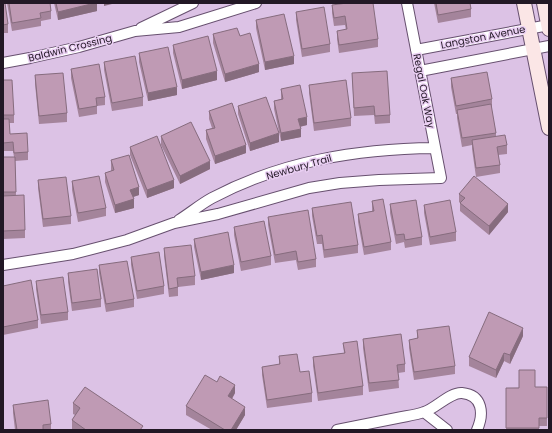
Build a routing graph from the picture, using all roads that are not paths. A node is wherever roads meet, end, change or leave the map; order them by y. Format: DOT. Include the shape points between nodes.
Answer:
graph roads {
  1 [pos="193,3"];
  2 [pos="256,3"];
  3 [pos="407,3"];
  4 [pos="524,3"];
  5 [pos="544,3"];
  6 [pos="549,27"];
  7 [pos="529,29"];
  8 [pos="136,31"];
  9 [pos="549,46"];
  10 [pos="533,49"];
  11 [pos="416,50"];
  12 [pos="3,63"];
  13 [pos="420,71"];
  14 [pos="549,128"];
  15 [pos="435,148"];
  16 [pos="441,178"];
  17 [pos="174,223"];
  18 [pos="3,265"];
  19 [pos="424,412"];
  20 [pos="336,430"];
  21 [pos="447,430"];
  22 [pos="477,430"];
  1 -- 8 [label="street, Baldwin Crossing"];
  2 -- 8 [label="street, Baldwin Crossing" via="179,27"];
  3 -- 11 [label="street, Regal Oak Way"];
  4 -- 7 [label="street"];
  5 -- 6 [label="street"];
  6 -- 7 [label="street, Langston Avenue"];
  7 -- 10 [label="street"];
  7 -- 11 [label="street, Langston Avenue"];
  8 -- 12 [label="street, Baldwin Crossing" via="51,54"];
  9 -- 10 [label="street, Langston Avenue"];
  10 -- 13 [label="street, Langston Avenue"];
  10 -- 14 [label="street"];
  11 -- 13 [label="street, Regal Oak Way"];
  13 -- 15 [label="street, Regal Oak Way"];
  15 -- 16 [label="street, Regal Oak Way"];
  15 -- 17 [label="street, Newbury Trail" via="364,151 288,168 212,199"];
  16 -- 17 [label="street, Newbury Trail" via="379,180 309,188 218,214"];
  17 -- 18 [label="street, Newbury Trail" via="127,240 81,252"];
  19 -- 20 [label="street"];
  19 -- 21 [label="street"];
  19 -- 22 [label="street" via="451,396 460,393 471,395 479,403 482,413"];
}
